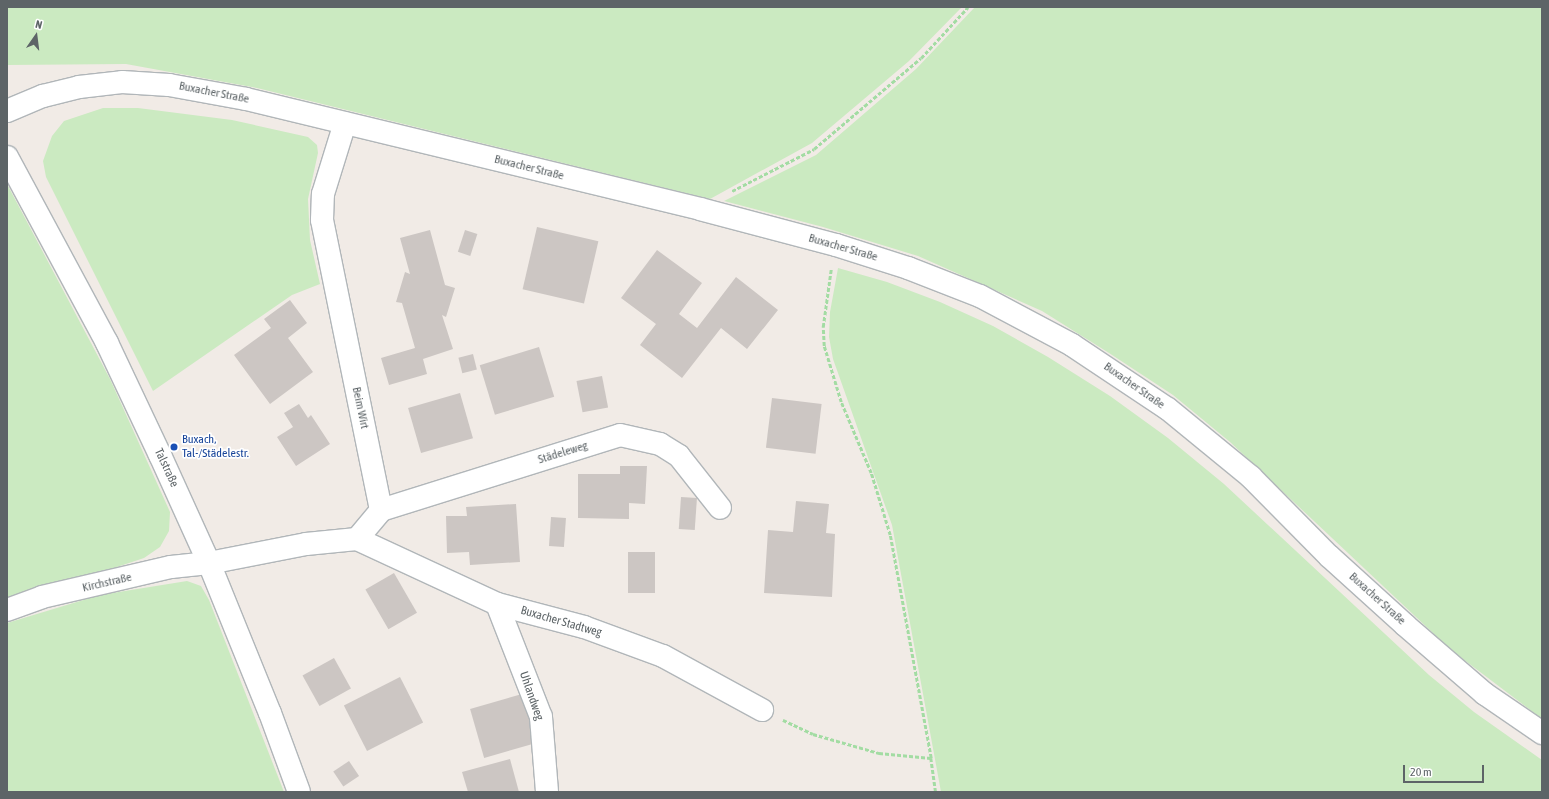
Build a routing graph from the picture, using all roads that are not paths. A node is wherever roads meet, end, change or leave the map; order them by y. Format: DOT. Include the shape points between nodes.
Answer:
graph roads {
  1 [pos="7,111"];
  2 [pos="345,123"];
  3 [pos="7,157"];
  4 [pos="720,508"];
  5 [pos="381,510"];
  6 [pos="357,539"];
  7 [pos="209,563"];
  8 [pos="497,604"];
  9 [pos="7,610"];
  10 [pos="762,710"];
  11 [pos="1542,733"];
  12 [pos="299,792"];
  13 [pos="547,792"];
  1 -- 2 [label="street, Buxacher Straße" via="43,96 78,87 122,82 169,85 246,99"];
  2 -- 5 [label="street, Beim Wirt" via="323,194 322,220"];
  2 -- 11 [label="street, Buxacher Straße" via="700,209 836,245 908,268 980,296 1045,330 1119,374 1168,409 1251,477 1329,556 1485,694"];
  3 -- 7 [label="street, Talstraße" via="107,343"];
  4 -- 5 [label="street, Städeleweg" via="679,456 660,444 620,435"];
  5 -- 6 [label="street"];
  6 -- 7 [label="street" via="306,544"];
  6 -- 8 [label="street, Buxacher Stadtweg"];
  7 -- 9 [label="street, Kirchstraße" via="171,567 42,597"];
  7 -- 12 [label="street, Talstraße"];
  8 -- 10 [label="street, Buxacher Stadtweg" via="584,627 662,656"];
  8 -- 13 [label="street, Uhlandweg" via="540,717"];
}
